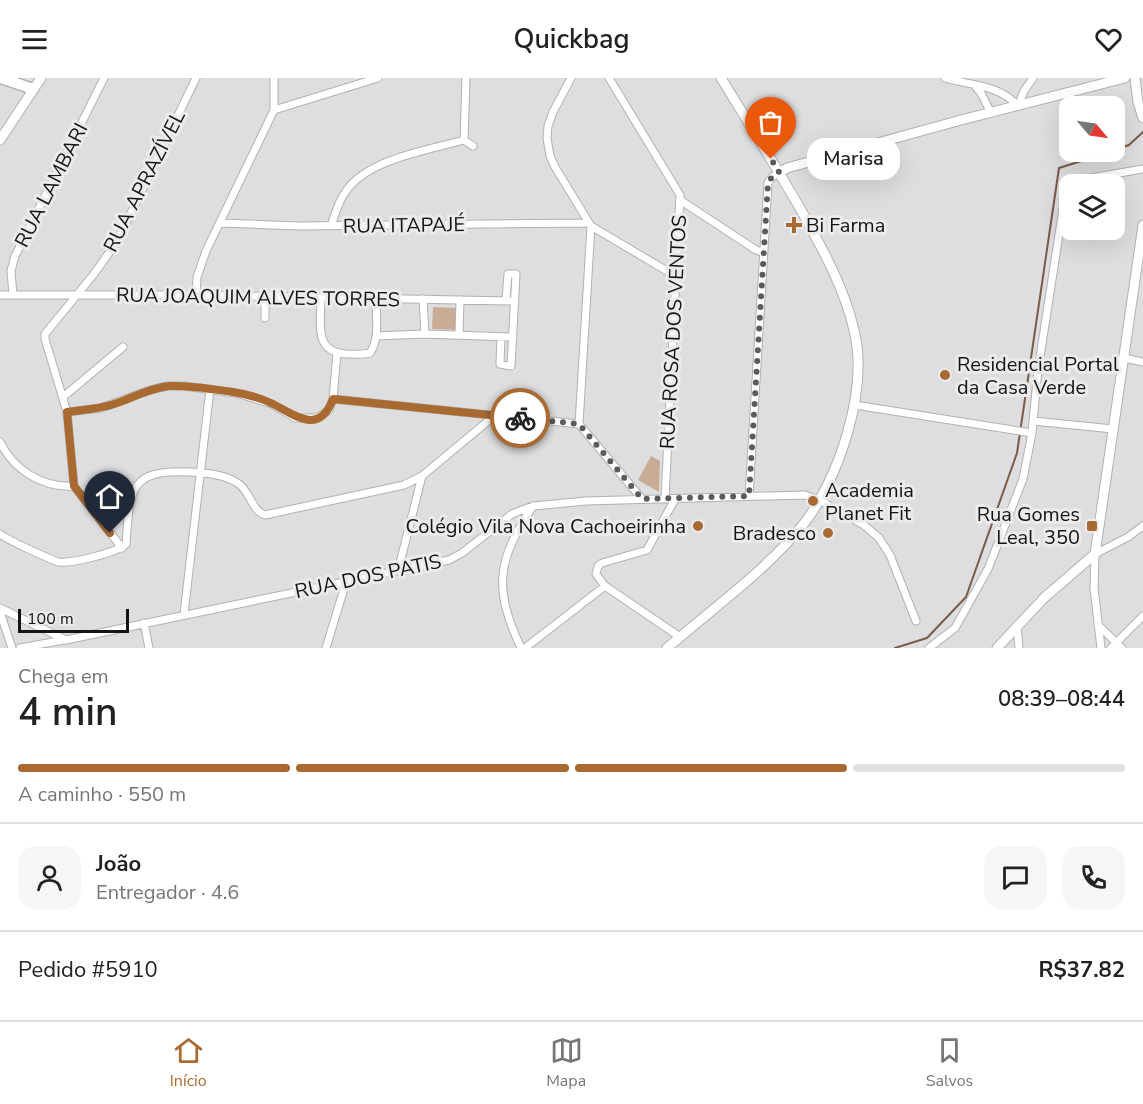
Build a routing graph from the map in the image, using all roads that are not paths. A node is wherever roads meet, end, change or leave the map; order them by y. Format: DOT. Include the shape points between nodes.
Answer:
graph roads {
  1 [pos="1,78"];
  2 [pos="41,78"];
  3 [pos="104,78"];
  4 [pos="196,78"];
  5 [pos="274,78"];
  6 [pos="378,78"];
  7 [pos="466,78"];
  8 [pos="571,78"];
  9 [pos="609,78"];
  10 [pos="721,78"];
  11 [pos="1032,78"];
  12 [pos="1125,78"];
  13 [pos="1135,78"];
  14 [pos="949,79"];
  15 [pos="359,81"];
  16 [pos="974,85"];
  17 [pos="33,89"];
  18 [pos="1018,106"];
  19 [pos="274,110"];
  20 [pos="991,113"];
  21 [pos="1143,118"];
  22 [pos="0,140"];
  23 [pos="464,140"];
  24 [pos="473,146"];
  25 [pos="1143,169"];
  26 [pos="779,172"];
  27 [pos="680,200"];
  28 [pos="221,223"];
  29 [pos="590,225"];
  30 [pos="1143,225"];
  31 [pos="331,226"];
  32 [pos="1141,249"];
  33 [pos="762,252"];
  34 [pos="677,277"];
  35 [pos="13,294"];
  36 [pos="0,295"];
  37 [pos="196,295"];
  38 [pos="77,296"];
  39 [pos="265,297"];
  40 [pos="321,298"];
  41 [pos="376,299"];
  42 [pos="423,299"];
  43 [pos="460,300"];
  44 [pos="506,300"];
  45 [pos="515,301"];
  46 [pos="265,318"];
  47 [pos="425,334"];
  48 [pos="459,335"];
  49 [pos="376,336"];
  50 [pos="501,337"];
  51 [pos="513,337"];
  52 [pos="123,347"];
  53 [pos="337,353"];
  54 [pos="1124,358"];
  55 [pos="1143,362"];
  56 [pos="210,389"];
  57 [pos="63,397"];
  58 [pos="333,399"];
  59 [pos="855,405"];
  60 [pos="67,412"];
  61 [pos="494,416"];
  62 [pos="1033,421"];
  63 [pos="579,424"];
  64 [pos="1113,429"];
  65 [pos="1032,433"];
  66 [pos="0,442"];
  67 [pos="3,455"];
  68 [pos="200,472"];
  69 [pos="422,476"];
  70 [pos="74,486"];
  71 [pos="749,496"];
  72 [pos="642,499"];
  73 [pos="665,499"];
  74 [pos="675,499"];
  75 [pos="819,500"];
  76 [pos="533,506"];
  77 [pos="1143,526"];
  78 [pos="0,534"];
  79 [pos="122,548"];
  80 [pos="1095,554"];
  81 [pos="398,571"];
  82 [pos="346,582"];
  83 [pos="605,586"];
  84 [pos="0,610"];
  85 [pos="184,614"];
  86 [pos="1143,616"];
  87 [pos="916,621"];
  88 [pos="144,623"];
  89 [pos="1098,625"];
  90 [pos="1017,626"];
  91 [pos="680,637"];
  92 [pos="66,640"];
  93 [pos="1117,646"];
  94 [pos="12,648"];
  95 [pos="20,648"];
  96 [pos="149,648"];
  97 [pos="326,648"];
  98 [pos="523,648"];
  99 [pos="668,648"];
  100 [pos="929,648"];
  101 [pos="997,648"];
  102 [pos="1019,648"];
  103 [pos="1101,648"];
  1 -- 17 [label="main road"];
  2 -- 17 [label="street"];
  3 -- 35 [label="street, RUA LAMBARI" via="15,256 11,271"];
  4 -- 38 [label="street, RUA APRAZÍVEL" via="118,240"];
  5 -- 19 [label="street"];
  6 -- 15 [label="street"];
  7 -- 23 [label="street"];
  8 -- 29 [label="street" via="548,126 548,148"];
  9 -- 27 [label="street, RUA ROSA DOS VENTOS"];
  10 -- 26 [label="street"];
  11 -- 18 [label="street"];
  12 -- 18 [label="street"];
  13 -- 21 [label="street"];
  14 -- 16 [label="street"];
  15 -- 19 [label="street"];
  16 -- 18 [label="street" via="998,90"];
  16 -- 20 [label="street"];
  17 -- 22 [label="street"];
  18 -- 20 [label="street"];
  19 -- 28 [label="street"];
  20 -- 26 [label="street"];
  23 -- 24 [label="street"];
  23 -- 31 [label="street" via="392,160 366,172 340,199"];
  25 -- 62 [label="street" via="1069,184"];
  26 -- 33 [label="street" via="768,183"];
  26 -- 59 [label="street" via="826,255 855,331"];
  27 -- 33 [label="street"];
  27 -- 34 [label="street, RUA ROSA DOS VENTOS"];
  28 -- 31 [label="street, RUA ITAPAJÉ"];
  28 -- 37 [label="street" via="201,263"];
  29 -- 31 [label="street, RUA ITAPAJÉ"];
  29 -- 34 [label="street"];
  29 -- 63 [label="street"];
  30 -- 32 [label="street"];
  32 -- 54 [label="street"];
  33 -- 71 [label="street"];
  34 -- 73 [label="street, RUA ROSA DOS VENTOS"];
  35 -- 36 [label="street, RUA JOAQUIM ALVES TORRES"];
  35 -- 38 [label="street, RUA JOAQUIM ALVES TORRES"];
  37 -- 38 [label="street, RUA JOAQUIM ALVES TORRES"];
  37 -- 39 [label="street, RUA JOAQUIM ALVES TORRES"];
  38 -- 57 [label="street, RUA APRAZÍVEL" via="45,339"];
  39 -- 40 [label="street, RUA JOAQUIM ALVES TORRES"];
  39 -- 46 [label="street"];
  40 -- 41 [label="street, RUA JOAQUIM ALVES TORRES"];
  40 -- 53 [label="street" via="321,338 324,345"];
  41 -- 42 [label="street, RUA JOAQUIM ALVES TORRES"];
  41 -- 49 [label="street"];
  42 -- 43 [label="street, RUA JOAQUIM ALVES TORRES"];
  42 -- 47 [label="street"];
  43 -- 44 [label="street, RUA JOAQUIM ALVES TORRES"];
  43 -- 48 [label="street"];
  44 -- 45 [label="street, RUA JOAQUIM ALVES TORRES"];
  44 -- 45 [label="street" via="509,273 517,275"];
  45 -- 51 [label="street"];
  47 -- 48 [label="street"];
  47 -- 49 [label="street"];
  48 -- 50 [label="street"];
  49 -- 53 [label="street" via="370,353"];
  50 -- 51 [label="street"];
  50 -- 51 [label="street" via="500,364 512,366"];
  52 -- 57 [label="street"];
  53 -- 58 [label="street"];
  54 -- 55 [label="street"];
  54 -- 64 [label="street"];
  56 -- 58 [label="street" via="257,399 295,418 306,419 324,415"];
  56 -- 60 [label="street" via="167,386 101,408"];
  56 -- 68 [label="street"];
  57 -- 60 [label="street"];
  58 -- 61 [label="street"];
  59 -- 65 [label="street"];
  59 -- 75 [label="street" via="843,450"];
  60 -- 70 [label="street"];
  61 -- 63 [label="street"];
  61 -- 69 [label="street"];
  62 -- 64 [label="street"];
  62 -- 65 [label="street"];
  63 -- 72 [label="street"];
  64 -- 80 [label="street"];
  65 -- 100 [label="street" via="1023,479 988,569 955,628"];
  66 -- 67 [label="street"];
  67 -- 70 [label="street" via="29,475 62,487"];
  68 -- 69 [label="street" via="239,484 258,512 265,515 404,485"];
  68 -- 79 [label="street" via="160,472 143,479 131,498 126,544"];
  68 -- 85 [label="street"];
  69 -- 81 [label="street"];
  70 -- 79 [label="street"];
  71 -- 74 [label="street, RUA DOS PATIS"];
  71 -- 75 [label="street, RUA DOS PATIS" via="805,495"];
  72 -- 73 [label="street, RUA DOS PATIS"];
  72 -- 76 [label="street, RUA DOS PATIS"];
  73 -- 74 [label="street, RUA DOS PATIS"];
  74 -- 83 [label="street" via="647,550 598,566 596,577"];
  75 -- 87 [label="street, RUA DOS PATIS" via="879,538 890,555"];
  75 -- 91 [label="street" via="801,528 770,561"];
  76 -- 81 [label="street, RUA DOS PATIS" via="512,514 457,557"];
  76 -- 98 [label="street" via="511,542 503,569 508,615"];
  77 -- 80 [label="street"];
  78 -- 79 [label="street" via="60,562"];
  80 -- 89 [label="street"];
  80 -- 90 [label="street"];
  81 -- 82 [label="street, RUA DOS PATIS"];
  82 -- 85 [label="street, RUA DOS PATIS"];
  82 -- 97 [label="street"];
  83 -- 91 [label="street"];
  83 -- 98 [label="street"];
  84 -- 92 [label="street"];
  84 -- 94 [label="street"];
  85 -- 88 [label="street, RUA DOS PATIS"];
  86 -- 93 [label="street"];
  88 -- 92 [label="street, RUA DOS PATIS"];
  88 -- 96 [label="street"];
  89 -- 93 [label="street"];
  89 -- 103 [label="street"];
  90 -- 101 [label="street"];
  90 -- 102 [label="street"];
  91 -- 99 [label="street"];
  92 -- 95 [label="street, RUA DOS PATIS"];
}
